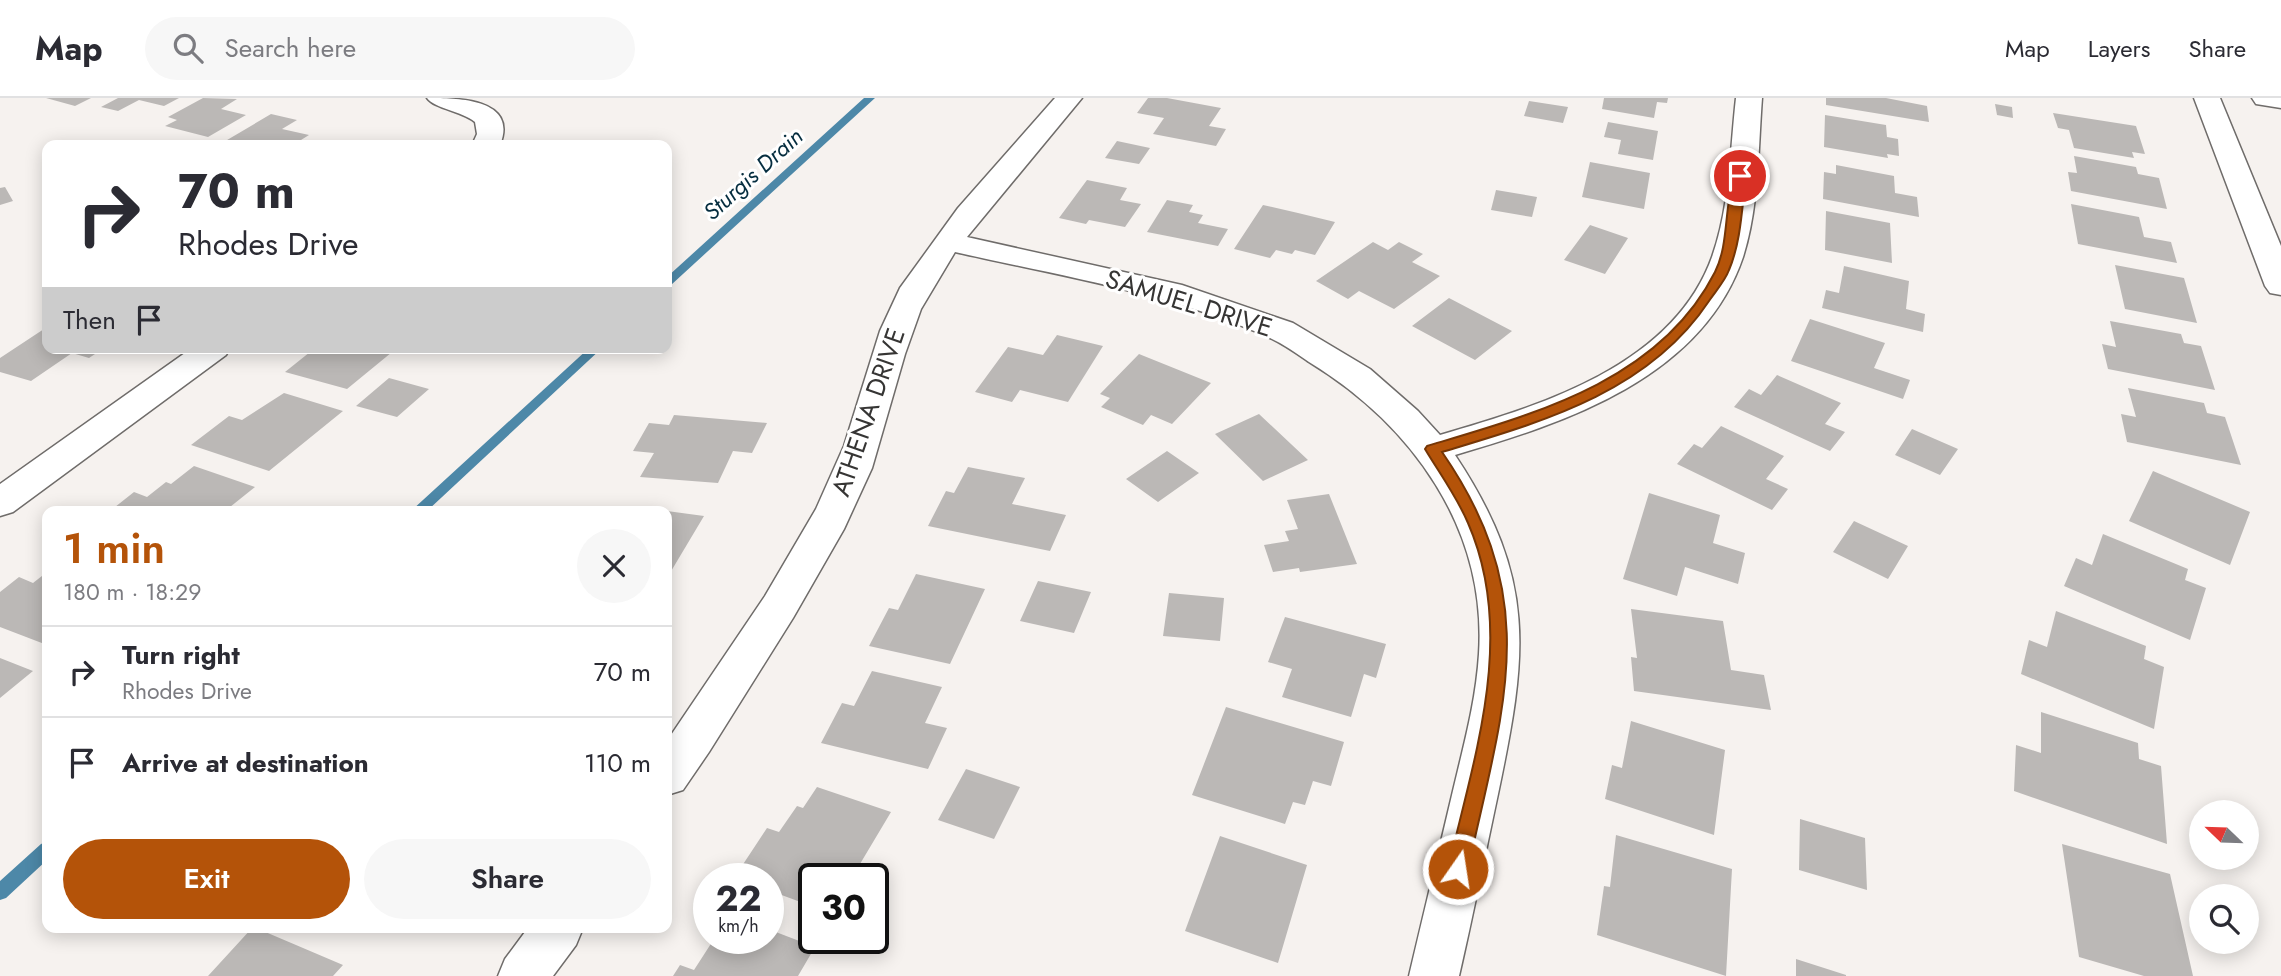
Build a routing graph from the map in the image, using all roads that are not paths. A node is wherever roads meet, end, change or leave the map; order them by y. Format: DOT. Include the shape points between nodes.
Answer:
graph roads {
  1 [pos="440,98"];
  2 [pos="1069,98"];
  3 [pos="1749,98"];
  4 [pos="2207,98"];
  5 [pos="2265,98"];
  6 [pos="2281,100"];
  7 [pos="487,134"];
  8 [pos="949,243"];
  9 [pos="2281,286"];
  10 [pos="206,354"];
  11 [pos="1432,449"];
  12 [pos="0,503"];
  13 [pos="672,769"];
  14 [pos="554,933"];
  15 [pos="523,976"];
  16 [pos="1434,976"];
  1 -- 7 [label="street" via="481,113"];
  2 -- 8 [label="street, ATHENA DRIVE"];
  3 -- 11 [label="street" via="1727,257 1694,313 1666,345 1619,380 1534,419"];
  4 -- 9 [label="street"];
  5 -- 6 [label="street"];
  8 -- 11 [label="street, SAMUEL DRIVE" via="1171,292 1281,330 1357,377 1406,419"];
  8 -- 13 [label="street, ATHENA DRIVE" via="898,322 868,427 831,515 796,580"];
  10 -- 12 [label="street"];
  11 -- 16 [label="street, SAMUEL DRIVE" via="1476,524 1490,565 1500,646 1494,708"];
  14 -- 15 [label="street"];
}
